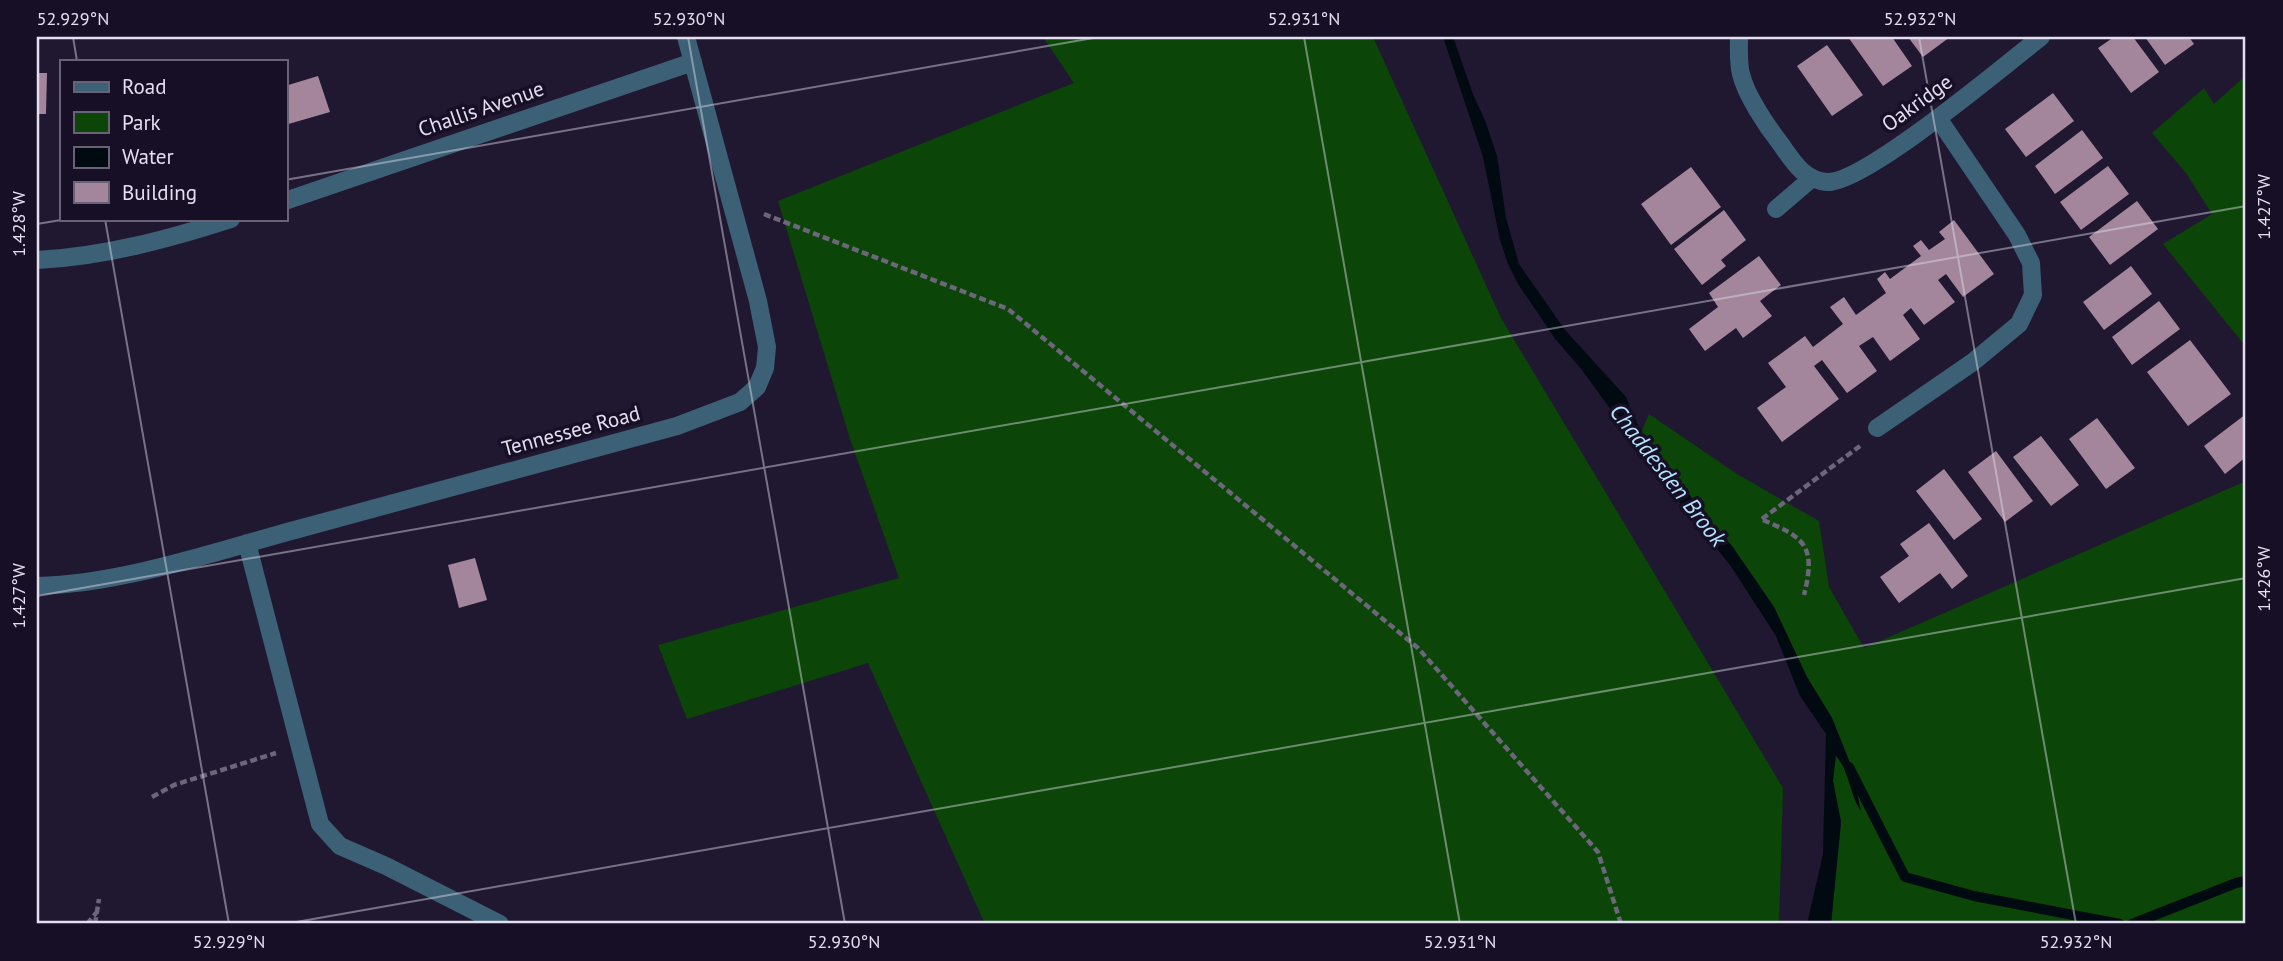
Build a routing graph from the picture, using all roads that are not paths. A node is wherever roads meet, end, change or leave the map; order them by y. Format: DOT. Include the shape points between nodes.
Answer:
graph roads {
  1 [pos="687,37"];
  2 [pos="1739,37"];
  3 [pos="2040,37"];
  4 [pos="693,62"];
  5 [pos="1938,118"];
  6 [pos="1811,179"];
  7 [pos="287,200"];
  8 [pos="1776,209"];
  9 [pos="227,220"];
  10 [pos="37,260"];
  11 [pos="1877,428"];
  12 [pos="247,543"];
  13 [pos="37,586"];
  14 [pos="500,924"];
  1 -- 4 [label="street, Tennessee Road"];
  2 -- 6 [label="street" via="1741,74 1763,121"];
  3 -- 5 [label="street, Oakridge"];
  4 -- 7 [label="street, Challis Avenue"];
  4 -- 12 [label="street, Tennessee Road" via="758,301 767,347 757,387 740,402 677,426"];
  5 -- 6 [label="street, Oakridge" via="1838,182"];
  5 -- 11 [label="street" via="2017,235 2031,263 2033,295 2019,324"];
  6 -- 8 [label="street"];
  9 -- 10 [label="street" via="98,253"];
  12 -- 13 [label="street, Tennessee Road" via="126,574"];
  12 -- 14 [label="street" via="320,824 340,846"];
}
